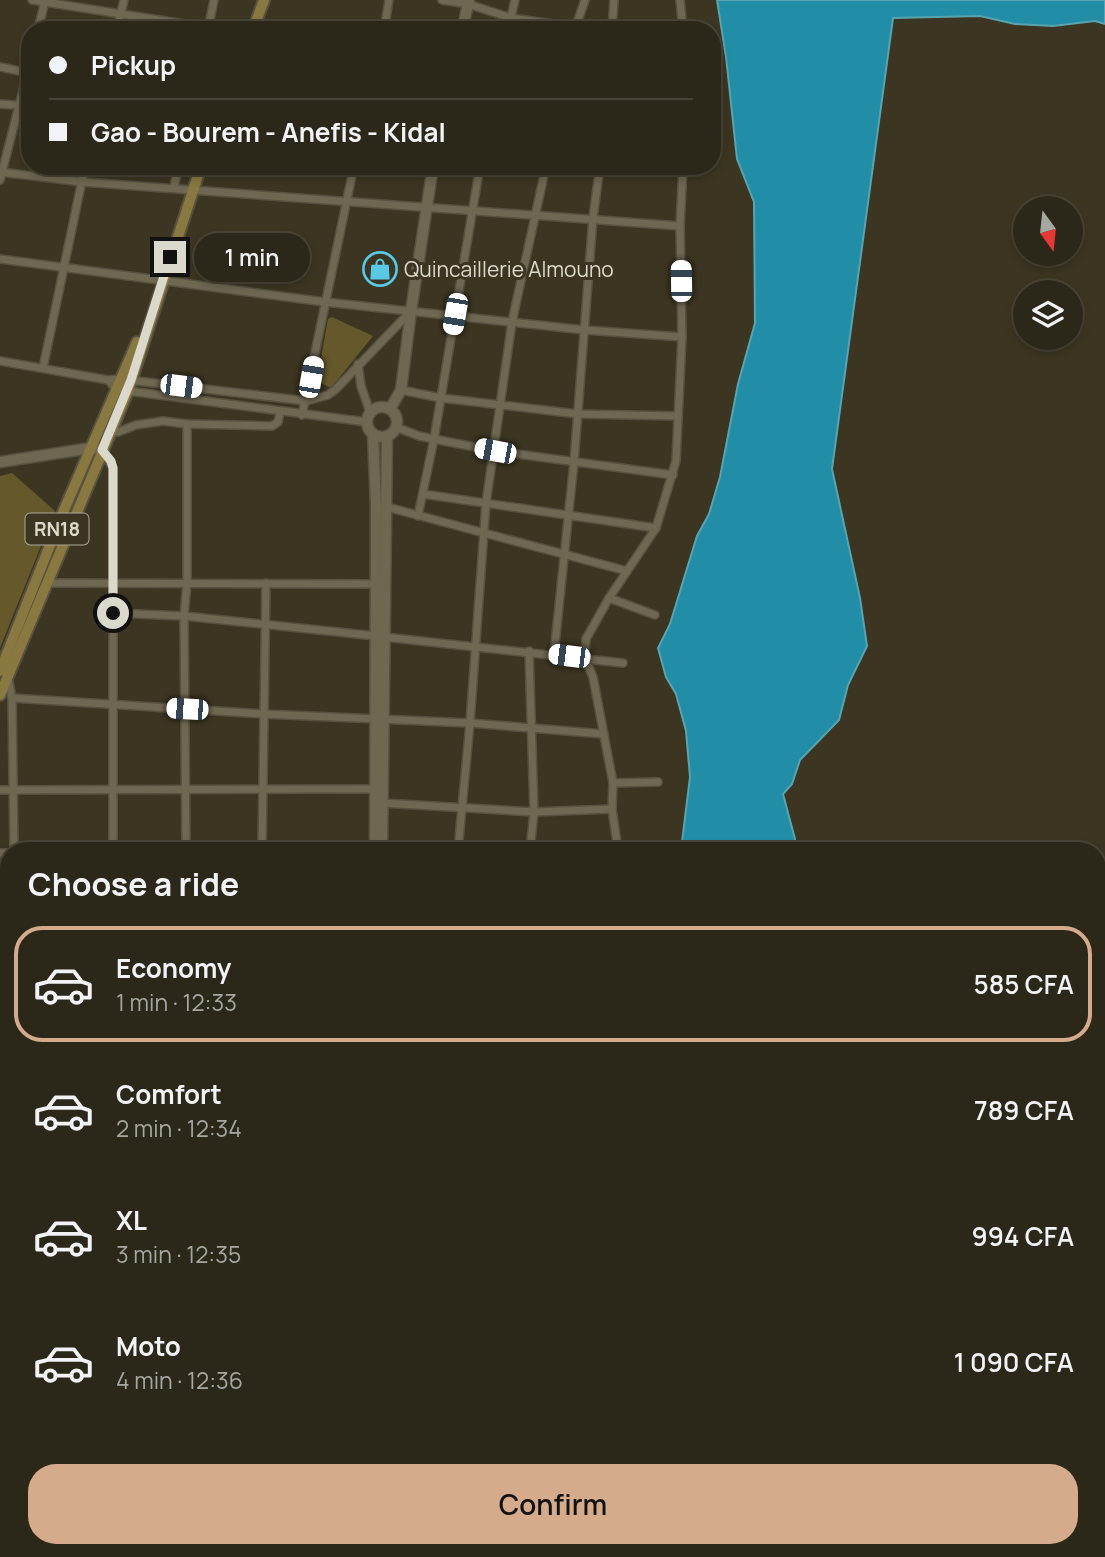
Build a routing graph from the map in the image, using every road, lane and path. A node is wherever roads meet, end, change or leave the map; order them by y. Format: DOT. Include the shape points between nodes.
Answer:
graph roads {
  1 [pos="32,0"];
  2 [pos="124,0"];
  3 [pos="214,0"];
  4 [pos="264,0"];
  5 [pos="389,0"];
  6 [pos="442,0"];
  7 [pos="515,0"];
  8 [pos="584,0"];
  9 [pos="614,0"];
  10 [pos="680,0"];
  11 [pos="45,1"];
  12 [pos="468,2"];
  13 [pos="121,14"];
  14 [pos="511,18"];
  15 [pos="40,21"];
  16 [pos="119,21"];
  17 [pos="162,21"];
  18 [pos="210,21"];
  19 [pos="256,21"];
  20 [pos="386,21"];
  21 [pos="464,21"];
  22 [pos="510,21"];
  23 [pos="528,21"];
  24 [pos="577,21"];
  25 [pos="613,21"];
  26 [pos="682,21"];
  27 [pos="0,67"];
  28 [pos="21,71"];
  29 [pos="21,102"];
  30 [pos="0,104"];
  31 [pos="20,106"];
  32 [pos="0,175"];
  33 [pos="83,175"];
  34 [pos="176,175"];
  35 [pos="198,175"];
  36 [pos="352,175"];
  37 [pos="432,175"];
  38 [pos="478,175"];
  39 [pos="544,175"];
  40 [pos="599,175"];
  41 [pos="682,175"];
  42 [pos="82,182"];
  43 [pos="174,188"];
  44 [pos="192,190"];
  45 [pos="345,201"];
  46 [pos="427,208"];
  47 [pos="471,212"];
  48 [pos="536,215"];
  49 [pos="593,218"];
  50 [pos="680,226"];
  51 [pos="0,259"];
  52 [pos="64,267"];
  53 [pos="163,279"];
  54 [pos="325,302"];
  55 [pos="411,312"];
  56 [pos="455,314"];
  57 [pos="512,322"];
  58 [pos="585,330"];
  59 [pos="682,337"];
  60 [pos="0,361"];
  61 [pos="358,365"];
  62 [pos="43,368"];
  63 [pos="124,385"];
  64 [pos="401,390"];
  65 [pos="441,398"];
  66 [pos="306,401"];
  67 [pos="501,406"];
  68 [pos="390,409"];
  69 [pos="280,412"];
  70 [pos="578,414"];
  71 [pos="302,415"];
  72 [pos="678,415"];
  73 [pos="369,417"];
  74 [pos="187,424"];
  75 [pos="396,427"];
  76 [pos="111,431"];
  77 [pos="373,434"];
  78 [pos="387,436"];
  79 [pos="434,439"];
  80 [pos="96,449"];
  81 [pos="495,451"];
  82 [pos="0,462"];
  83 [pos="574,462"];
  84 [pos="673,475"];
  85 [pos="422,494"];
  86 [pos="486,503"];
  87 [pos="387,507"];
  88 [pos="418,516"];
  89 [pos="569,517"];
  90 [pos="656,528"];
  91 [pos="484,531"];
  92 [pos="565,553"];
  93 [pos="627,571"];
  94 [pos="47,583"];
  95 [pos="113,583"];
  96 [pos="187,583"];
  97 [pos="266,583"];
  98 [pos="376,584"];
  99 [pos="609,598"];
  100 [pos="113,613"];
  101 [pos="654,615"];
  102 [pos="184,616"];
  103 [pos="265,624"];
  104 [pos="380,636"];
  105 [pos="475,645"];
  106 [pos="529,651"];
  107 [pos="554,654"];
  108 [pos="584,658"];
  109 [pos="623,663"];
  110 [pos="4,673"];
  111 [pos="0,695"];
  112 [pos="12,698"];
  113 [pos="113,705"];
  114 [pos="187,709"];
  115 [pos="262,714"];
  116 [pos="380,719"];
  117 [pos="470,723"];
  118 [pos="531,729"];
  119 [pos="604,734"];
  120 [pos="658,782"];
  121 [pos="613,783"];
  122 [pos="378,789"];
  123 [pos="0,790"];
  124 [pos="14,790"];
  125 [pos="113,790"];
  126 [pos="187,790"];
  127 [pos="262,790"];
  128 [pos="382,803"];
  129 [pos="463,806"];
  130 [pos="612,809"];
  131 [pos="534,812"];
  132 [pos="14,842"];
  133 [pos="113,842"];
  134 [pos="186,842"];
  135 [pos="262,842"];
  136 [pos="375,842"];
  137 [pos="384,842"];
  138 [pos="459,842"];
  139 [pos="531,842"];
  140 [pos="616,842"];
  1 -- 11 [label="street"];
  2 -- 13 [label="street"];
  3 -- 18 [label="street"];
  4 -- 19 [label="main road"];
  5 -- 20 [label="street"];
  6 -- 12 [label="street"];
  7 -- 14 [label="street"];
  8 -- 24 [label="street"];
  9 -- 25 [label="street"];
  10 -- 26 [label="street"];
  11 -- 13 [label="street"];
  11 -- 15 [label="street"];
  12 -- 14 [label="street"];
  12 -- 21 [label="street"];
  13 -- 16 [label="street"];
  13 -- 17 [label="street"];
  14 -- 22 [label="street"];
  14 -- 23 [label="street"];
  27 -- 28 [label="street"];
  29 -- 31 [label="street"];
  30 -- 31 [label="street"];
  31 -- 32 [label="street"];
  32 -- 42 [label="street"];
  33 -- 42 [label="street"];
  34 -- 43 [label="street"];
  35 -- 44 [label="main road, RN18"];
  36 -- 45 [label="street"];
  37 -- 46 [label="street"];
  38 -- 47 [label="street"];
  39 -- 48 [label="street"];
  40 -- 49 [label="street"];
  41 -- 50 [label="street"];
  42 -- 43 [label="street"];
  42 -- 52 [label="street"];
  43 -- 44 [label="street"];
  44 -- 45 [label="street"];
  44 -- 53 [label="main road, RN18"];
  45 -- 46 [label="street"];
  45 -- 54 [label="street"];
  46 -- 47 [label="street"];
  46 -- 55 [label="street"];
  47 -- 48 [label="street"];
  47 -- 56 [label="street"];
  48 -- 49 [label="street"];
  48 -- 57 [label="street"];
  49 -- 50 [label="street"];
  49 -- 58 [label="street"];
  50 -- 59 [label="street"];
  51 -- 52 [label="street"];
  52 -- 53 [label="street"];
  52 -- 62 [label="street"];
  53 -- 54 [label="street"];
  53 -- 63 [label="main road, RN18"];
  54 -- 55 [label="street"];
  54 -- 66 [label="street"];
  55 -- 56 [label="street"];
  55 -- 61 [label="street"];
  55 -- 64 [label="street"];
  56 -- 57 [label="street"];
  56 -- 65 [label="street"];
  57 -- 58 [label="street"];
  57 -- 67 [label="street"];
  58 -- 59 [label="street"];
  58 -- 70 [label="street"];
  59 -- 72 [label="street"];
  60 -- 62 [label="street"];
  61 -- 66 [label="street" via="328,395"];
  61 -- 73 [label="street"];
  62 -- 63 [label="street"];
  63 -- 66 [label="street"];
  63 -- 69 [label="street"];
  63 -- 76 [label="main road, RN18"];
  63 -- 80 [label="main road, RN18"];
  64 -- 65 [label="street"];
  64 -- 68 [label="street"];
  65 -- 67 [label="street"];
  65 -- 79 [label="street"];
  66 -- 71 [label="street"];
  67 -- 70 [label="street"];
  67 -- 81 [label="street"];
  68 -- 73 [label="street" via="379,407"];
  68 -- 75 [label="street"];
  69 -- 71 [label="street"];
  69 -- 74 [label="street" via="272,426"];
  70 -- 72 [label="street"];
  70 -- 83 [label="street"];
  71 -- 73 [label="street"];
  72 -- 84 [label="street"];
  73 -- 77 [label="street"];
  74 -- 76 [label="street" via="149,422"];
  74 -- 96 [label="street"];
  75 -- 78 [label="street"];
  75 -- 79 [label="street"];
  76 -- 80 [label="main road, RN18"];
  77 -- 78 [label="street"];
  77 -- 98 [label="street"];
  78 -- 87 [label="street"];
  79 -- 81 [label="street"];
  79 -- 85 [label="street"];
  80 -- 82 [label="street"];
  80 -- 94 [label="main road, RN18"];
  80 -- 95 [label="street" via="113,468"];
  80 -- 110 [label="main road, RN18"];
  81 -- 83 [label="street"];
  81 -- 86 [label="street"];
  83 -- 84 [label="street"];
  83 -- 89 [label="street"];
  84 -- 90 [label="street"];
  85 -- 86 [label="street"];
  85 -- 88 [label="street"];
  86 -- 89 [label="street"];
  86 -- 91 [label="street"];
  87 -- 88 [label="street"];
  87 -- 104 [label="street"];
  88 -- 91 [label="street"];
  89 -- 90 [label="street"];
  89 -- 92 [label="street"];
  90 -- 93 [label="street"];
  91 -- 92 [label="street"];
  91 -- 105 [label="street"];
  92 -- 93 [label="street"];
  92 -- 107 [label="street"];
  93 -- 99 [label="street"];
  94 -- 95 [label="street"];
  94 -- 110 [label="main road, RN18"];
  95 -- 96 [label="street"];
  95 -- 100 [label="street"];
  96 -- 97 [label="street"];
  96 -- 102 [label="street"];
  97 -- 98 [label="street"];
  97 -- 103 [label="street"];
  98 -- 104 [label="street"];
  99 -- 101 [label="street"];
  99 -- 108 [label="street" via="586,639"];
  100 -- 102 [label="street"];
  100 -- 113 [label="street"];
  102 -- 103 [label="street"];
  102 -- 114 [label="street"];
  103 -- 104 [label="street"];
  103 -- 115 [label="street"];
  104 -- 105 [label="street"];
  104 -- 116 [label="street"];
  105 -- 106 [label="street"];
  105 -- 117 [label="street"];
  106 -- 107 [label="street"];
  106 -- 118 [label="street"];
  107 -- 108 [label="street"];
  108 -- 109 [label="street"];
  108 -- 119 [label="street" via="593,677"];
  110 -- 111 [label="main road, RN18"];
  110 -- 112 [label="street"];
  112 -- 113 [label="street"];
  112 -- 124 [label="street"];
  113 -- 114 [label="street"];
  113 -- 125 [label="street"];
  114 -- 115 [label="street"];
  114 -- 126 [label="street"];
  115 -- 116 [label="street"];
  115 -- 127 [label="street"];
  116 -- 117 [label="street"];
  116 -- 122 [label="street"];
  117 -- 118 [label="street"];
  117 -- 129 [label="street"];
  118 -- 119 [label="street"];
  118 -- 131 [label="street"];
  119 -- 121 [label="street"];
  120 -- 121 [label="street"];
  121 -- 130 [label="street"];
  122 -- 127 [label="street"];
  122 -- 128 [label="street"];
  122 -- 136 [label="street"];
  123 -- 124 [label="street"];
  124 -- 125 [label="street"];
  124 -- 132 [label="street"];
  125 -- 126 [label="street"];
  125 -- 133 [label="street"];
  126 -- 127 [label="street"];
  126 -- 134 [label="street"];
  127 -- 135 [label="street"];
  128 -- 129 [label="street"];
  128 -- 137 [label="street"];
  129 -- 131 [label="street"];
  129 -- 138 [label="street"];
  130 -- 131 [label="street"];
  130 -- 140 [label="street"];
  131 -- 139 [label="street"];
}
